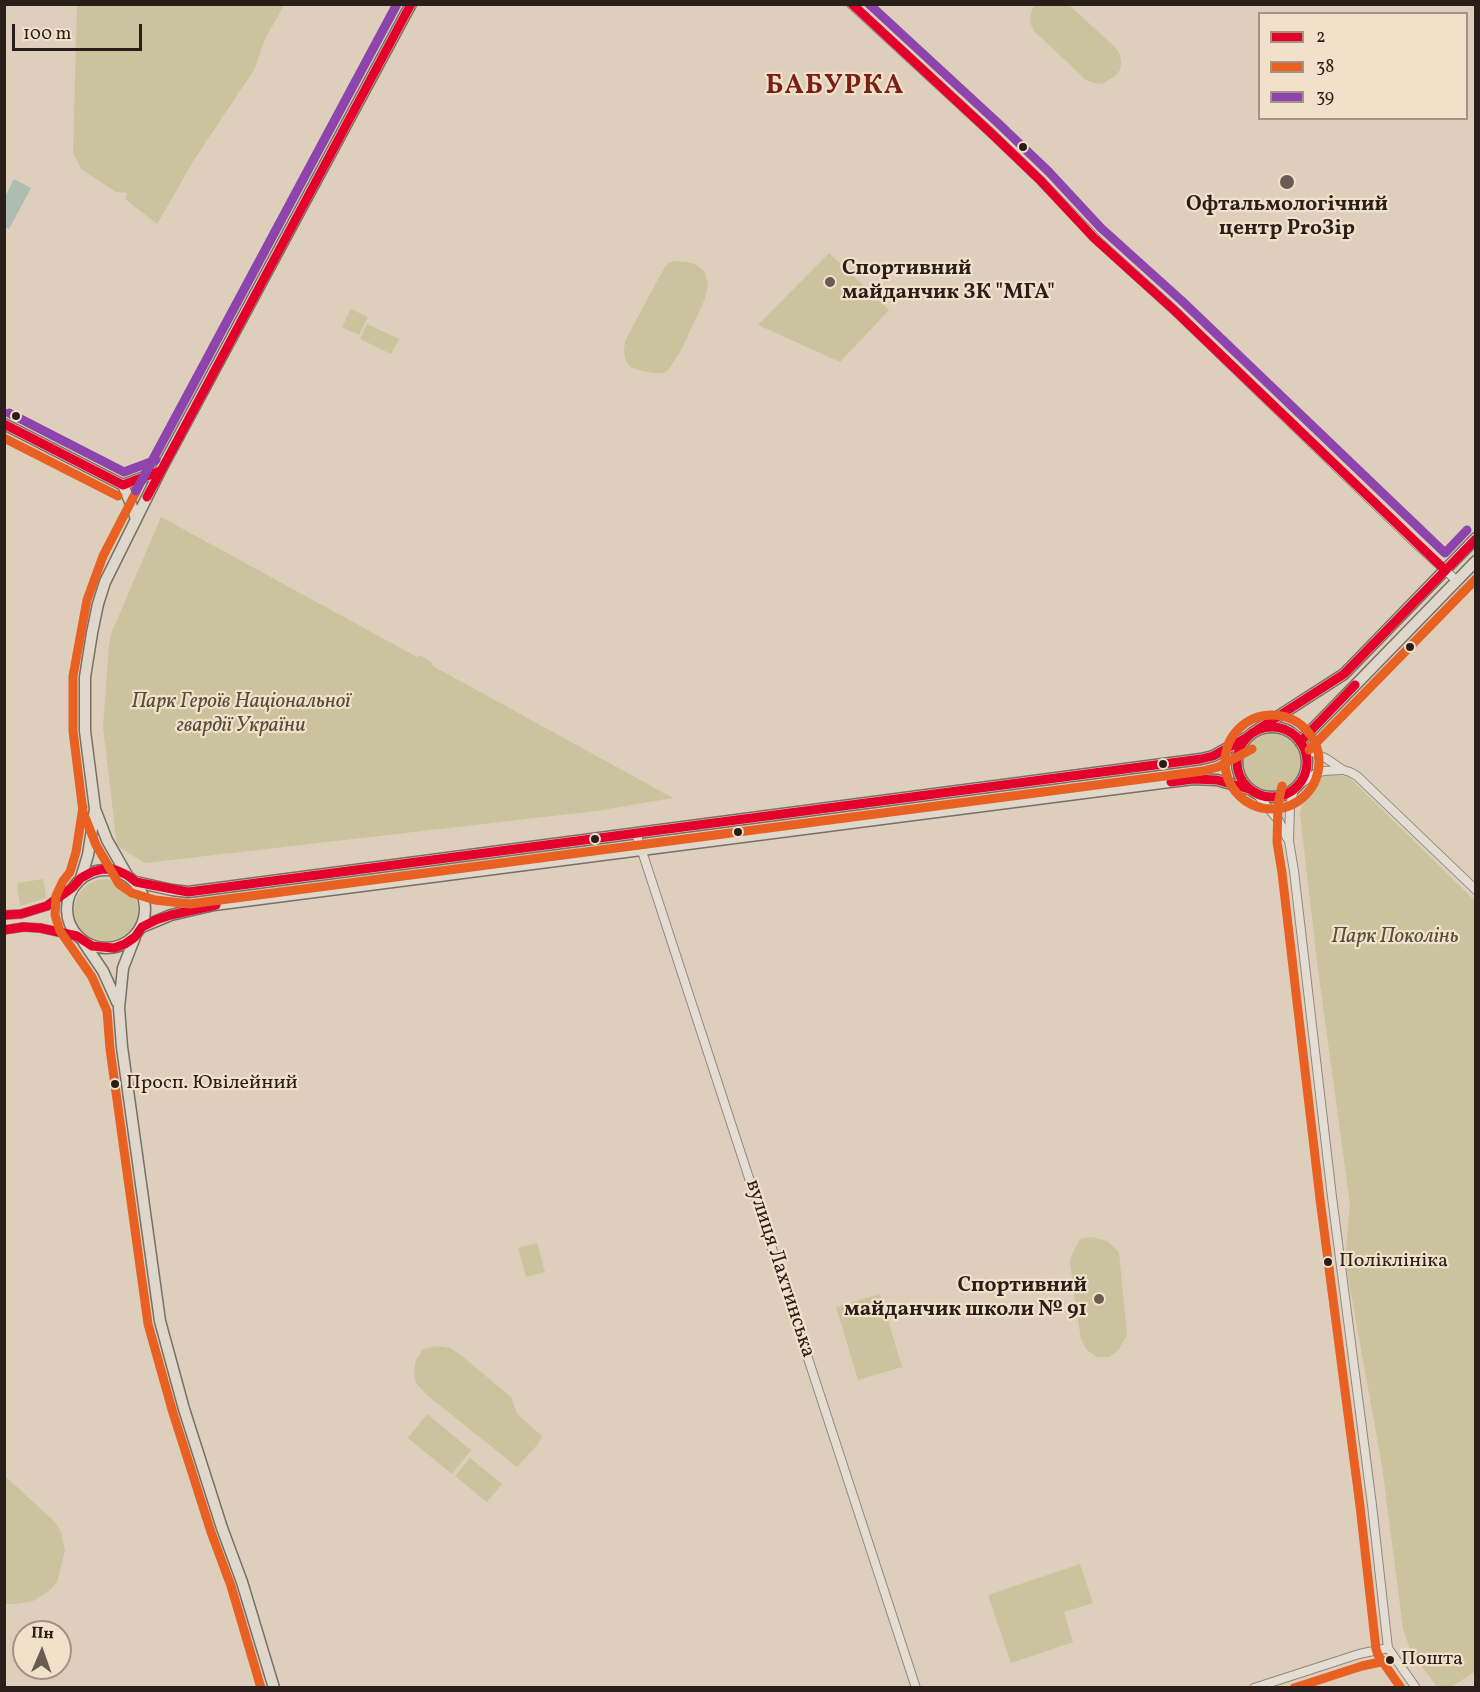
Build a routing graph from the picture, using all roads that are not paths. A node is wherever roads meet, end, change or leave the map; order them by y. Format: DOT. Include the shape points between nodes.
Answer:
graph roads {
  1 [pos="411,4"];
  2 [pos="851,4"];
  3 [pos="4,424"];
  4 [pos="160,471"];
  5 [pos="123,485"];
  6 [pos="136,520"];
  7 [pos="1476,538"];
  8 [pos="1476,561"];
  9 [pos="1445,570"];
  10 [pos="1457,581"];
  11 [pos="1257,730"];
  12 [pos="1246,738"];
  13 [pos="1302,745"];
  14 [pos="1343,770"];
  15 [pos="1295,788"];
  16 [pos="1252,790"];
  17 [pos="95,809"];
  18 [pos="636,833"];
  19 [pos="1289,842"];
  20 [pos="642,850"];
  21 [pos="127,875"];
  22 [pos="81,878"];
  23 [pos="136,882"];
  24 [pos="73,887"];
  25 [pos="1476,890"];
  26 [pos="4,915"];
  27 [pos="142,927"];
  28 [pos="4,930"];
  29 [pos="135,937"];
  30 [pos="80,938"];
  31 [pos="119,1008"];
  32 [pos="1388,1648"];
  33 [pos="274,1688"];
  34 [pos="916,1688"];
  35 [pos="1254,1688"];
  36 [pos="1416,1688"];
  1 -- 4 [label="main road"];
  2 -- 9 [label="street" via="991,133 1099,242"];
  3 -- 5 [label="main road"];
  4 -- 5 [label="main road"];
  4 -- 6 [label="main road"];
  5 -- 6 [label="main road"];
  6 -- 17 [label="main road" via="105,582 85,677 85,731"];
  7 -- 9 [label="main road"];
  8 -- 10 [label="main road"];
  9 -- 10 [label="street"];
  9 -- 11 [label="main road" via="1344,674"];
  10 -- 13 [label="main road"];
  11 -- 12 [label="main road"];
  11 -- 13 [label="main road" via="1281,728 1292,733"];
  12 -- 16 [label="main road" via="1237,758 1238,770"];
  12 -- 18 [label="main road" via="1201,759"];
  13 -- 14 [label="street"];
  13 -- 15 [label="main road" via="1307,762"];
  14 -- 15 [label="street" via="1315,774"];
  14 -- 25 [label="street" via="1357,776"];
  15 -- 16 [label="main road" via="1268,796"];
  15 -- 19 [label="street"];
  16 -- 19 [label="street" via="1279,821"];
  16 -- 20 [label="main road" via="1217,780 1194,779"];
  17 -- 21 [label="main road"];
  17 -- 22 [label="main road"];
  18 -- 20 [label="street, вулиця Лахтинська"];
  18 -- 23 [label="main road" via="188,892"];
  19 -- 32 [label="street"];
  20 -- 27 [label="main road" via="214,905 171,915"];
  20 -- 34 [label="street, вулиця Лахтинська"];
  21 -- 22 [label="main road" via="104,869"];
  21 -- 23 [label="main road"];
  22 -- 24 [label="main road"];
  23 -- 27 [label="main road" via="146,904"];
  24 -- 26 [label="street" via="47,906"];
  24 -- 30 [label="main road" via="67,912 70,925"];
  27 -- 29 [label="main road"];
  28 -- 30 [label="street" via="40,927"];
  29 -- 30 [label="main road" via="114,948 92,946"];
  29 -- 31 [label="main road" via="123,968"];
  30 -- 31 [label="main road" via="103,971"];
  31 -- 33 [label="main road" via="162,1330"];
  32 -- 35 [label="street"];
  32 -- 36 [label="street"];
}
